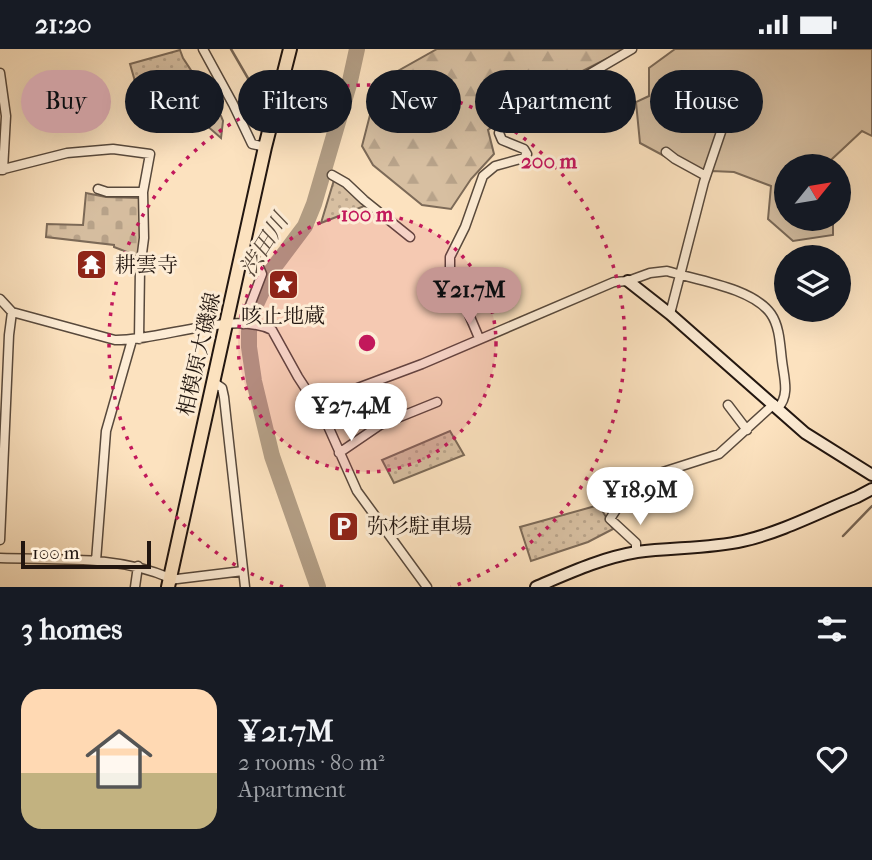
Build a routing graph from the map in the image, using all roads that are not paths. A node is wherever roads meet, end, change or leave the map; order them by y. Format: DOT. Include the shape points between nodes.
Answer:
graph roads {
  1 [pos="202,49"];
  2 [pos="290,49"];
  3 [pos="632,49"];
  4 [pos="0,73"];
  5 [pos="721,133"];
  6 [pos="265,147"];
  7 [pos="666,152"];
  8 [pos="1,170"];
  9 [pos="332,175"];
  10 [pos="706,176"];
  11 [pos="98,189"];
  12 [pos="143,192"];
  13 [pos="410,236"];
  14 [pos="242,248"];
  15 [pos="681,276"];
  16 [pos="628,281"];
  17 [pos="0,299"];
  18 [pos="12,311"];
  19 [pos="670,314"];
  20 [pos="226,324"];
  21 [pos="245,324"];
  22 [pos="480,338"];
  23 [pos="135,340"];
  24 [pos="4,380"];
  25 [pos="212,381"];
  26 [pos="437,402"];
  27 [pos="315,404"];
  28 [pos="728,405"];
  29 [pos="776,406"];
  30 [pos="747,430"];
  31 [pos="340,453"];
  32 [pos="872,475"];
  33 [pos="872,489"];
  34 [pos="1,525"];
  35 [pos="0,540"];
  36 [pos="636,552"];
  37 [pos="0,558"];
  38 [pos="96,561"];
  39 [pos="138,566"];
  40 [pos="243,571"];
  41 [pos="169,582"];
  42 [pos="135,587"];
  43 [pos="245,587"];
  44 [pos="427,587"];
  45 [pos="536,587"];
  1 -- 6 [label="street" via="252,144"];
  2 -- 6 [label="main road, 相模原大磯線"];
  3 -- 22 [label="street" via="501,126 502,140 527,154 495,166 483,176 449,260"];
  4 -- 8 [label="street" via="6,116"];
  5 -- 10 [label="street"];
  6 -- 14 [label="main road, 相模原大磯線"];
  7 -- 10 [label="street"];
  8 -- 12 [label="street" via="66,153 129,150 150,154"];
  9 -- 13 [label="street"];
  10 -- 15 [label="street"];
  11 -- 12 [label="street"];
  12 -- 23 [label="street"];
  14 -- 20 [label="main road, 相模原大磯線"];
  14 -- 21 [label="street" via="253,253 262,274"];
  15 -- 16 [label="street" via="657,271"];
  15 -- 19 [label="street"];
  15 -- 29 [label="street" via="744,293 772,315 785,388 785,398"];
  16 -- 19 [label="street"];
  16 -- 22 [label="street" via="614,282"];
  17 -- 18 [label="street"];
  18 -- 23 [label="street" via="115,339"];
  18 -- 24 [label="street"];
  19 -- 29 [label="street"];
  20 -- 21 [label="street"];
  20 -- 23 [label="street"];
  20 -- 25 [label="main road, 相模原大磯線"];
  21 -- 27 [label="street" via="272,330"];
  22 -- 27 [label="street"];
  23 -- 38 [label="street" via="106,431"];
  24 -- 34 [label="street"];
  25 -- 40 [label="street" via="222,388 224,397"];
  25 -- 41 [label="main road, 相模原大磯線"];
  26 -- 31 [label="street" via="380,425"];
  27 -- 31 [label="street"];
  28 -- 30 [label="street"];
  29 -- 30 [label="street"];
  29 -- 32 [label="street" via="824,446"];
  30 -- 36 [label="street" via="719,454 644,477 623,499 610,519 636,543"];
  31 -- 44 [label="street" via="357,491"];
  33 -- 36 [label="street" via="743,541"];
  34 -- 35 [label="street"];
  36 -- 45 [label="street"];
  37 -- 38 [label="street"];
  38 -- 39 [label="street"];
  39 -- 41 [label="street"];
  39 -- 42 [label="street"];
  40 -- 41 [label="street"];
  40 -- 43 [label="street"];
}
